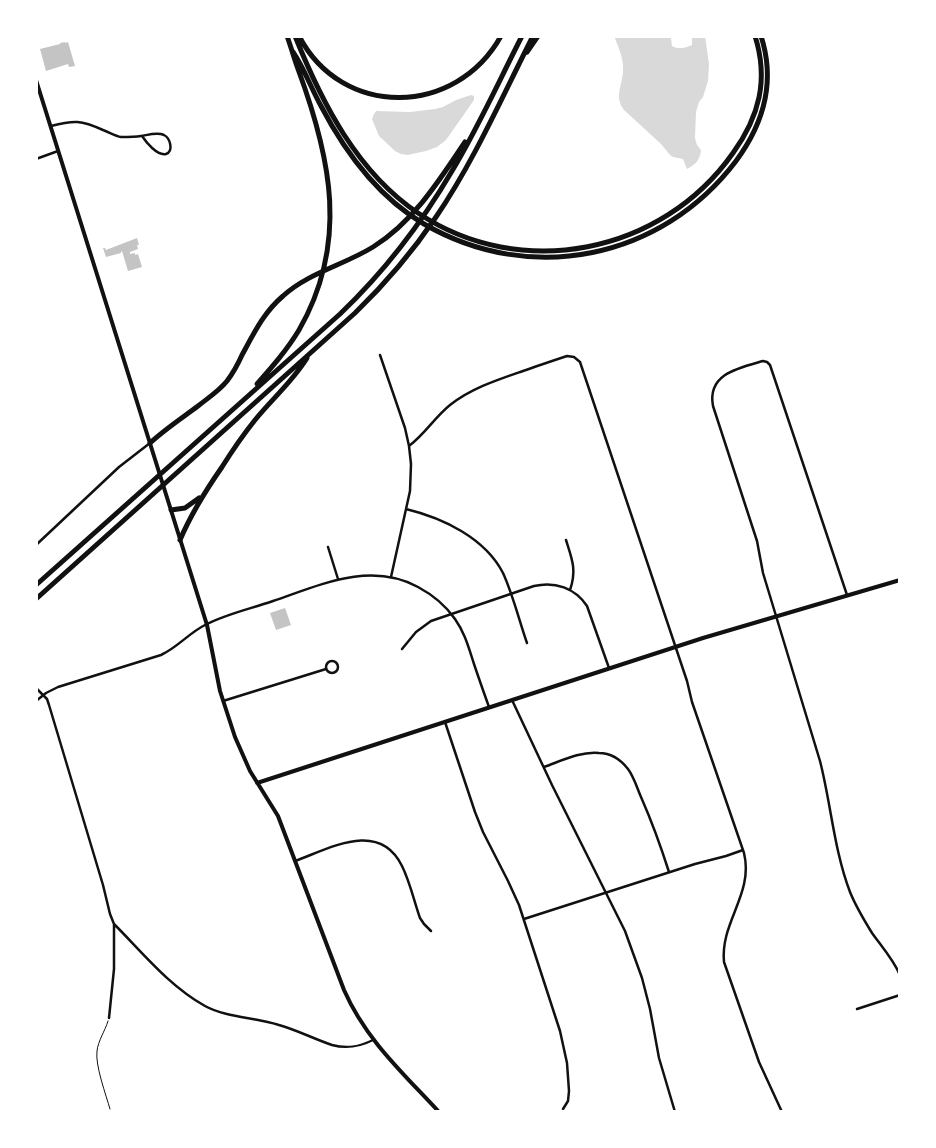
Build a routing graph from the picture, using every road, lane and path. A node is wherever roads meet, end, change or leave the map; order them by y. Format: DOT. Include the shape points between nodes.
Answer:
graph roads {
  1 [pos="287,36"];
  2 [pos="295,36"];
  3 [pos="299,36"];
  4 [pos="501,36"];
  5 [pos="522,36"];
  6 [pos="533,36"];
  7 [pos="538,36"];
  8 [pos="755,36"];
  9 [pos="762,36"];
  10 [pos="293,52"];
  11 [pos="523,56"];
  12 [pos="36,80"];
  13 [pos="478,123"];
  14 [pos="51,126"];
  15 [pos="142,136"];
  16 [pos="58,151"];
  17 [pos="36,158"];
  18 [pos="400,203"];
  19 [pos="454,236"];
  20 [pos="309,354"];
  21 [pos="380,355"];
  22 [pos="245,399"];
  23 [pos="150,443"];
  24 [pos="409,446"];
  25 [pos="203,495"];
  26 [pos="406,509"];
  27 [pos="171,510"];
  28 [pos="180,540"];
  29 [pos="566,540"];
  30 [pos="36,546"];
  31 [pos="328,547"];
  32 [pos="391,577"];
  33 [pos="338,579"];
  34 [pos="900,580"];
  35 [pos="36,585"];
  36 [pos="570,590"];
  37 [pos="511,594"];
  38 [pos="847,595"];
  39 [pos="36,599"];
  40 [pos="451,614"];
  41 [pos="776,616"];
  42 [pos="206,624"];
  43 [pos="527,642"];
  44 [pos="675,646"];
  45 [pos="402,649"];
  46 [pos="609,668"];
  47 [pos="326,669"];
  48 [pos="36,688"];
  49 [pos="42,696"];
  50 [pos="512,700"];
  51 [pos="36,701"];
  52 [pos="223,701"];
  53 [pos="489,708"];
  54 [pos="445,722"];
  55 [pos="543,768"];
  56 [pos="257,783"];
  57 [pos="743,850"];
  58 [pos="294,861"];
  59 [pos="669,872"];
  60 [pos="606,893"];
  61 [pos="524,919"];
  62 [pos="114,924"];
  63 [pos="431,931"];
  64 [pos="900,975"];
  65 [pos="900,995"];
  66 [pos="857,1009"];
  67 [pos="109,1018"];
  68 [pos="373,1040"];
  69 [pos="563,1108"];
  70 [pos="110,1109"];
  71 [pos="675,1111"];
  72 [pos="439,1112"];
  73 [pos="671,1112"];
  74 [pos="782,1112"];
  1 -- 10 [label="highway"];
  2 -- 18 [label="highway" via="342,131"];
  3 -- 4 [label="highway" via="314,59 344,83 372,94 398,98 431,93 457,82 482,62"];
  5 -- 13 [label="highway"];
  6 -- 11 [label="highway"];
  7 -- 11 [label="highway"];
  8 -- 19 [label="highway" via="762,84 751,122 719,171 675,211 649,227 617,240 565,250 510,248"];
  9 -- 19 [label="highway" via="768,82 764,106 754,131 720,180 673,220 624,244 568,256 508,254 481,248"];
  10 -- 18 [label="highway" via="343,143 372,181"];
  10 -- 22 [label="highway" via="316,122 327,174 329,239 321,278 309,311 280,358"];
  11 -- 20 [label="highway" via="472,156 431,224 370,297"];
  12 -- 14 [label="main road"];
  13 -- 22 [label="highway" via="434,200 383,269 347,307"];
  13 -- 23 [label="highway" via="429,194 402,225 373,247 285,293 262,319 223,386"];
  14 -- 15 [label="street" via="68,121 87,123 120,137"];
  14 -- 16 [label="main road"];
  15 -- 15 [label="street" via="151,133 164,135 169,140 170,150 160,153"];
  16 -- 17 [label="street"];
  16 -- 23 [label="main road"];
  18 -- 19 [label="highway" via="425,224"];
  20 -- 25 [label="highway" via="246,430"];
  20 -- 39 [label="highway"];
  21 -- 24 [label="street"];
  22 -- 35 [label="highway"];
  23 -- 27 [label="main road"];
  23 -- 30 [label="street" via="119,467"];
  24 -- 26 [label="street" via="412,473"];
  24 -- 44 [label="street" via="445,409 468,393 564,357 578,359"];
  25 -- 27 [label="highway" via="187,508"];
  25 -- 28 [label="highway"];
  26 -- 32 [label="street"];
  26 -- 37 [label="street" via="447,523 479,544 500,567"];
  27 -- 28 [label="main road"];
  28 -- 42 [label="main road"];
  29 -- 36 [label="street" via="574,568"];
  31 -- 33 [label="street"];
  32 -- 33 [label="street" via="364,575"];
  32 -- 40 [label="street" via="429,593"];
  33 -- 42 [label="street"];
  34 -- 38 [label="main road"];
  36 -- 37 [label="street" via="544,584"];
  36 -- 46 [label="street" via="582,599 589,610"];
  37 -- 40 [label="street"];
  37 -- 43 [label="street"];
  38 -- 41 [label="main road"];
  38 -- 41 [label="street" via="770,366 767,362 760,362 725,374 716,383 712,398 757,541"];
  40 -- 45 [label="street" via="423,626"];
  40 -- 53 [label="street" via="466,640"];
  41 -- 44 [label="main road"];
  41 -- 64 [label="street" via="823,773 846,881 861,914"];
  42 -- 49 [label="street" via="156,657 64,685"];
  42 -- 52 [label="main road"];
  44 -- 46 [label="main road"];
  44 -- 57 [label="street"];
  46 -- 50 [label="main road"];
  47 -- 47 [label="street" via="333,673 337,671 336,661 327,662"];
  47 -- 52 [label="street"];
  48 -- 49 [label="street"];
  49 -- 51 [label="street"];
  49 -- 62 [label="street" via="49,705"];
  50 -- 53 [label="main road"];
  50 -- 55 [label="street"];
  52 -- 56 [label="main road"];
  53 -- 54 [label="main road"];
  54 -- 56 [label="main road"];
  54 -- 61 [label="street" via="483,832"];
  55 -- 59 [label="street" via="575,756 599,752 622,762 637,786"];
  55 -- 60 [label="street"];
  56 -- 58 [label="main road" via="275,812"];
  57 -- 59 [label="street"];
  57 -- 74 [label="street" via="746,878 725,940 724,962 759,1062"];
  58 -- 63 [label="street" via="352,840 379,844 400,863 420,918"];
  58 -- 68 [label="main road" via="344,990 356,1016"];
  59 -- 60 [label="street"];
  60 -- 61 [label="street"];
  60 -- 71 [label="street" via="625,931 642,978 658,1058"];
  61 -- 69 [label="street" via="566,1052 569,1094"];
  62 -- 67 [label="street"];
  62 -- 68 [label="street" via="183,992 206,1007 277,1024 341,1047 355,1047"];
  65 -- 66 [label="street"];
  67 -- 70 [label="path" via="96,1055"];
  68 -- 72 [label="main road"];
  71 -- 73 [label="street"];
}
